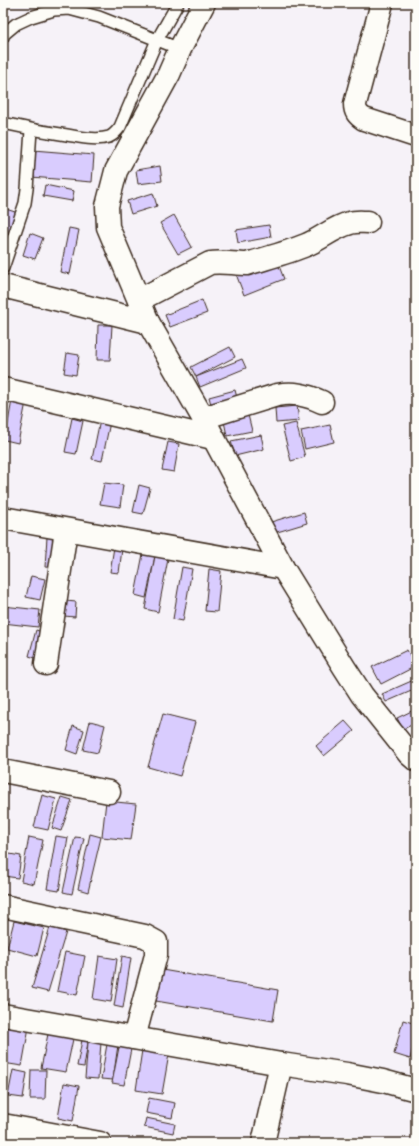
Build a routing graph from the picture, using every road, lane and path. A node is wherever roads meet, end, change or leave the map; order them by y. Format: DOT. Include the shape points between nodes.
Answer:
graph roads {
  1 [pos="178,3"];
  2 [pos="204,3"];
  3 [pos="382,3"];
  4 [pos="3,37"];
  5 [pos="157,40"];
  6 [pos="180,49"];
  7 [pos="3,123"];
  8 [pos="31,130"];
  9 [pos="416,136"];
  10 [pos="368,222"];
  11 [pos="3,268"];
  12 [pos="3,286"];
  13 [pos="139,300"];
  14 [pos="148,322"];
  15 [pos="3,389"];
  16 [pos="322,402"];
  17 [pos="203,418"];
  18 [pos="213,438"];
  19 [pos="3,518"];
  20 [pos="66,530"];
  21 [pos="283,568"];
  22 [pos="46,664"];
  23 [pos="416,760"];
  24 [pos="3,770"];
  25 [pos="109,792"];
  26 [pos="3,906"];
  27 [pos="3,1015"];
  28 [pos="134,1038"];
  29 [pos="282,1064"];
  30 [pos="416,1090"];
  31 [pos="3,1125"];
  32 [pos="100,1143"];
  33 [pos="263,1143"];
  1 -- 5 [label="lane"];
  2 -- 6 [label="street"];
  3 -- 9 [label="street" via="355,110 364,119"];
  4 -- 5 [label="lane" via="16,24 31,17 54,10 70,10 99,17"];
  5 -- 6 [label="lane"];
  5 -- 8 [label="lane" via="120,126 111,136 84,138"];
  6 -- 13 [label="street" via="116,171 107,206 108,227"];
  7 -- 8 [label="lane"];
  8 -- 11 [label="lane" via="25,203"];
  10 -- 13 [label="street" via="350,223 304,246 247,264 210,263"];
  12 -- 14 [label="street"];
  13 -- 14 [label="street"];
  14 -- 17 [label="street"];
  15 -- 18 [label="street"];
  16 -- 17 [label="street" via="300,394 288,393"];
  17 -- 18 [label="street"];
  18 -- 21 [label="street"];
  19 -- 20 [label="street"];
  20 -- 21 [label="street"];
  20 -- 22 [label="street"];
  21 -- 23 [label="street" via="362,695"];
  24 -- 25 [label="street"];
  26 -- 28 [label="street" via="145,936 156,942 156,955"];
  27 -- 28 [label="street"];
  28 -- 29 [label="street"];
  29 -- 30 [label="street" via="369,1078"];
  29 -- 33 [label="street"];
  31 -- 32 [label="street"];
}
